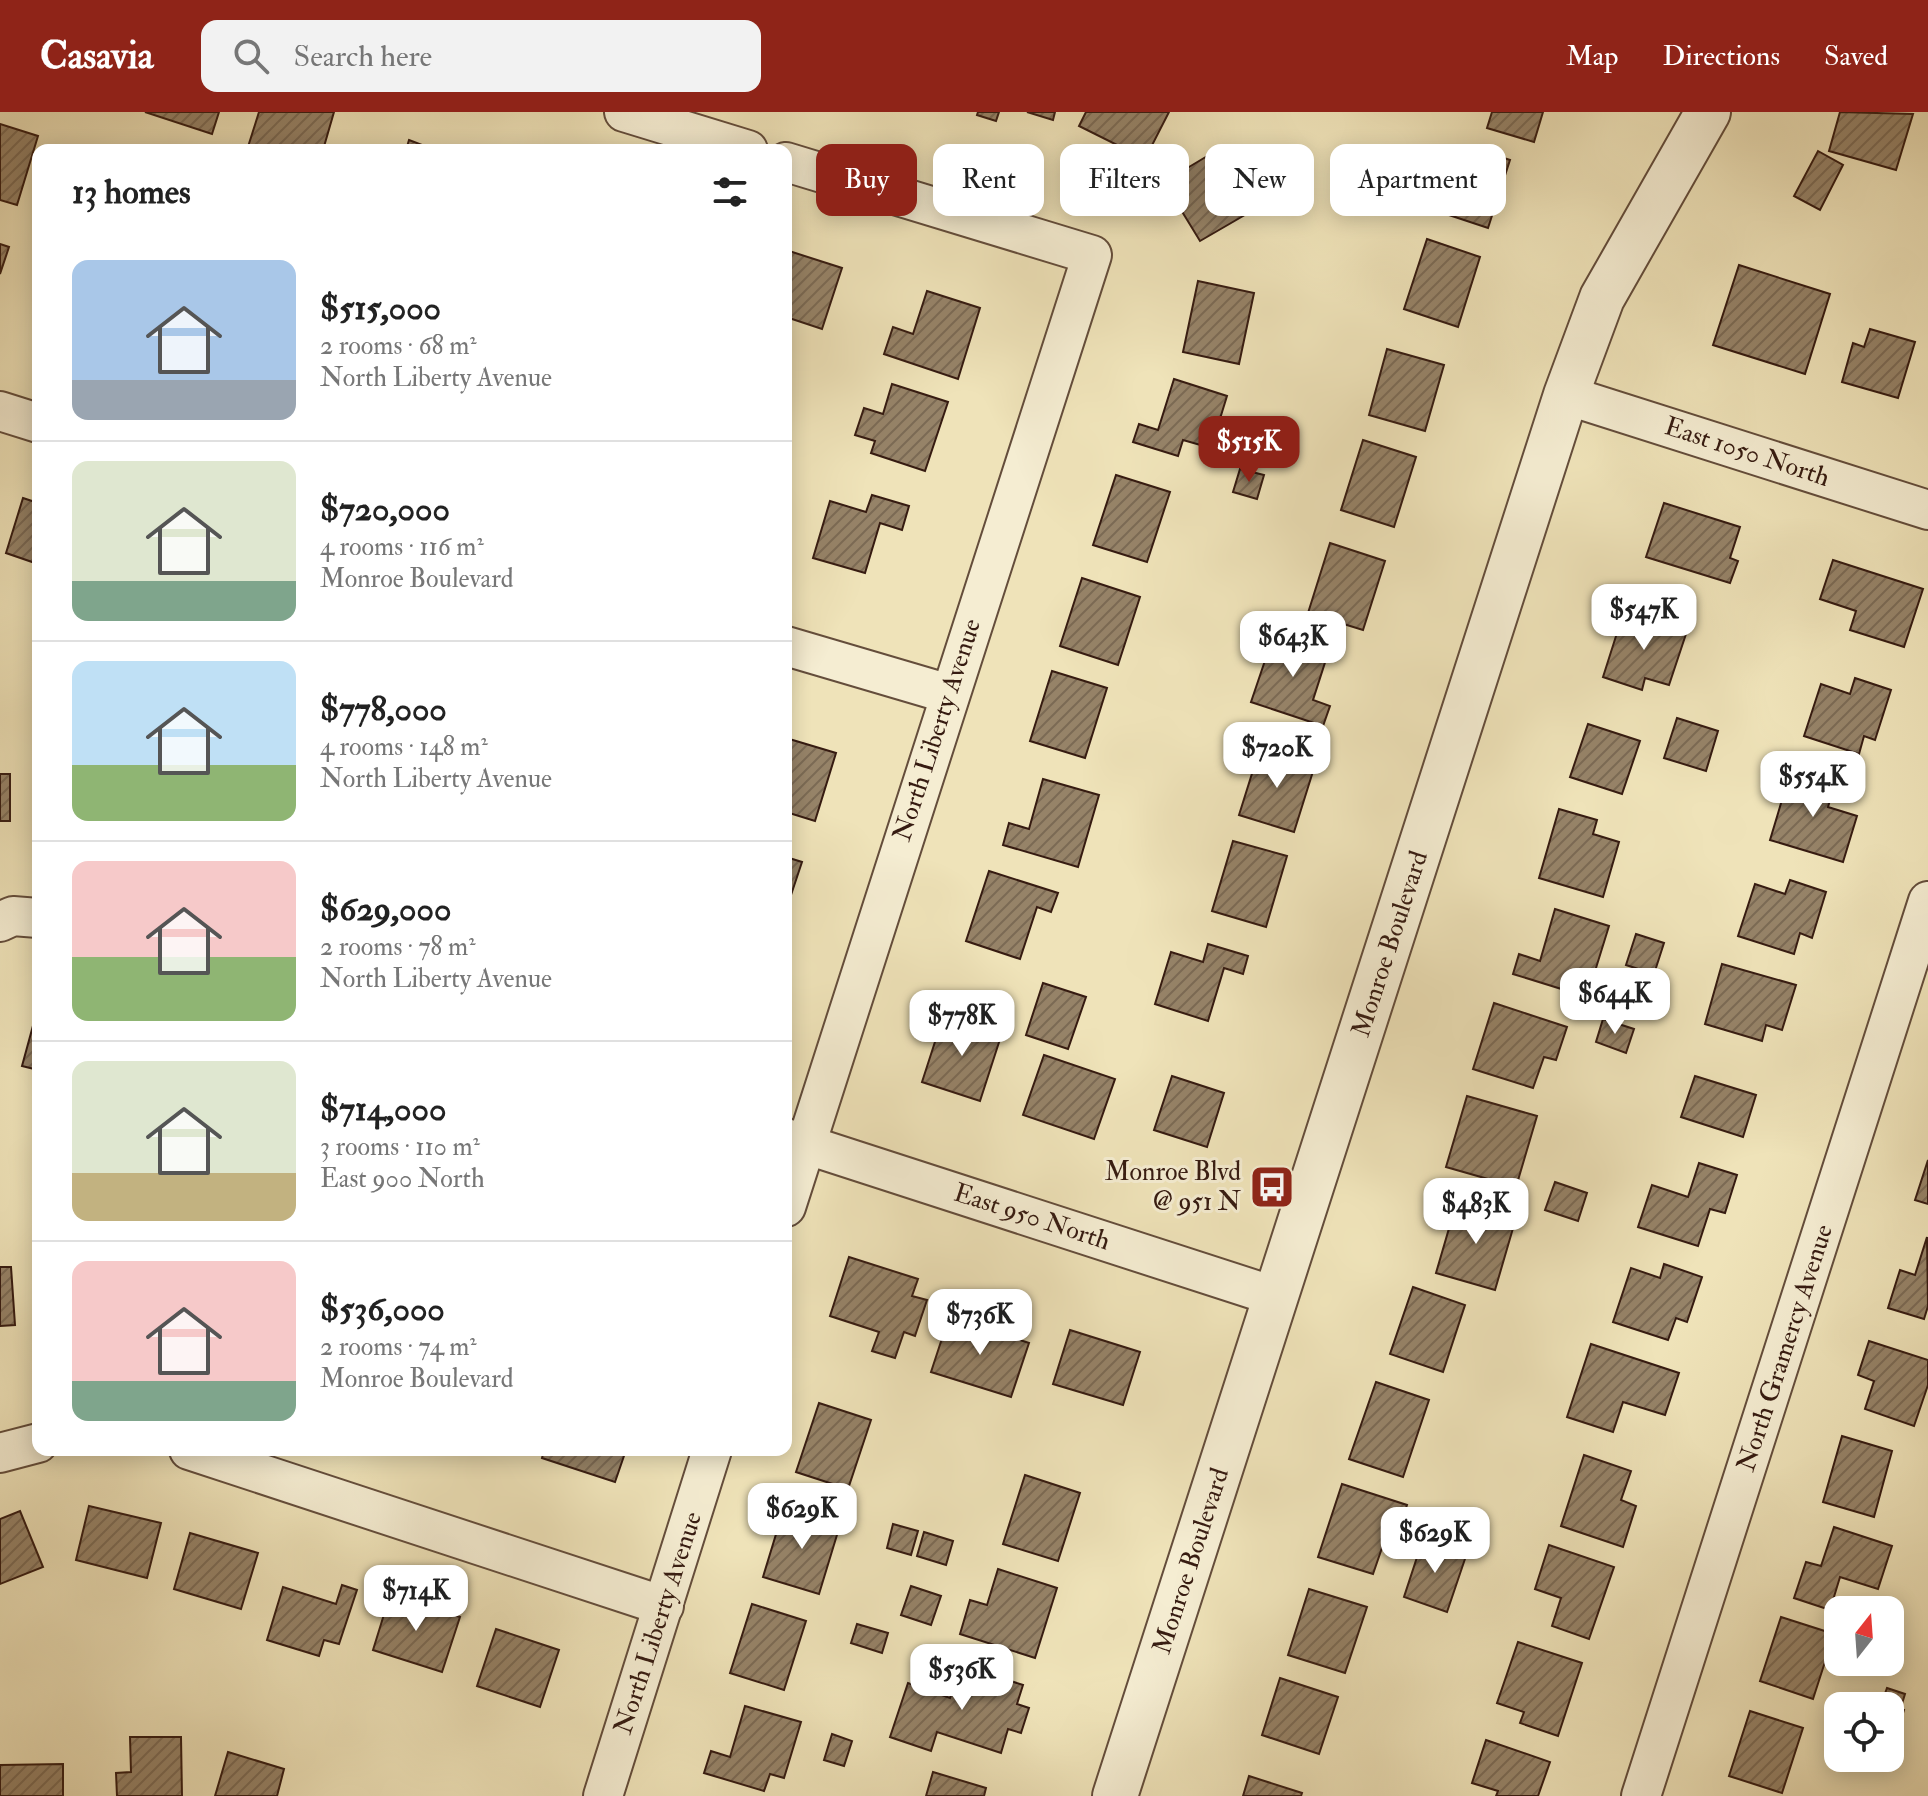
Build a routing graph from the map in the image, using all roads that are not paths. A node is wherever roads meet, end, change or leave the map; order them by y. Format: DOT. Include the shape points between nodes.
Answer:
graph roads {
  1 [pos="624,112"];
  2 [pos="1708,112"];
  3 [pos="728,144"];
  4 [pos="792,164"];
  5 [pos="1566,395"];
  6 [pos="0,411"];
  7 [pos="32,421"];
  8 [pos="1928,510"];
  9 [pos="792,648"];
  10 [pos="949,694"];
  11 [pos="1928,901"];
  12 [pos="796,1141"];
  13 [pos="792,1167"];
  14 [pos="1277,1297"];
  15 [pos="207,1456"];
  16 [pos="710,1456"];
  17 [pos="664,1606"];
  18 [pos="603,1796"];
  19 [pos="1115,1796"];
  20 [pos="1641,1796"];
  1 -- 3 [label="street"];
  2 -- 5 [label="street, Monroe Boulevard" via="1602,298"];
  4 -- 10 [label="street, North Liberty Avenue" via="1092,255"];
  5 -- 8 [label="street, East 1050 North"];
  5 -- 14 [label="street, Monroe Boulevard"];
  6 -- 7 [label="street"];
  9 -- 10 [label="street"];
  10 -- 12 [label="street, North Liberty Avenue"];
  11 -- 20 [label="street, North Gramercy Avenue"];
  12 -- 13 [label="street, North Liberty Avenue"];
  12 -- 14 [label="street, East 950 North"];
  14 -- 19 [label="street, Monroe Boulevard"];
  15 -- 17 [label="street"];
  16 -- 17 [label="street, North Liberty Avenue"];
  17 -- 18 [label="street, North Liberty Avenue"];
}
